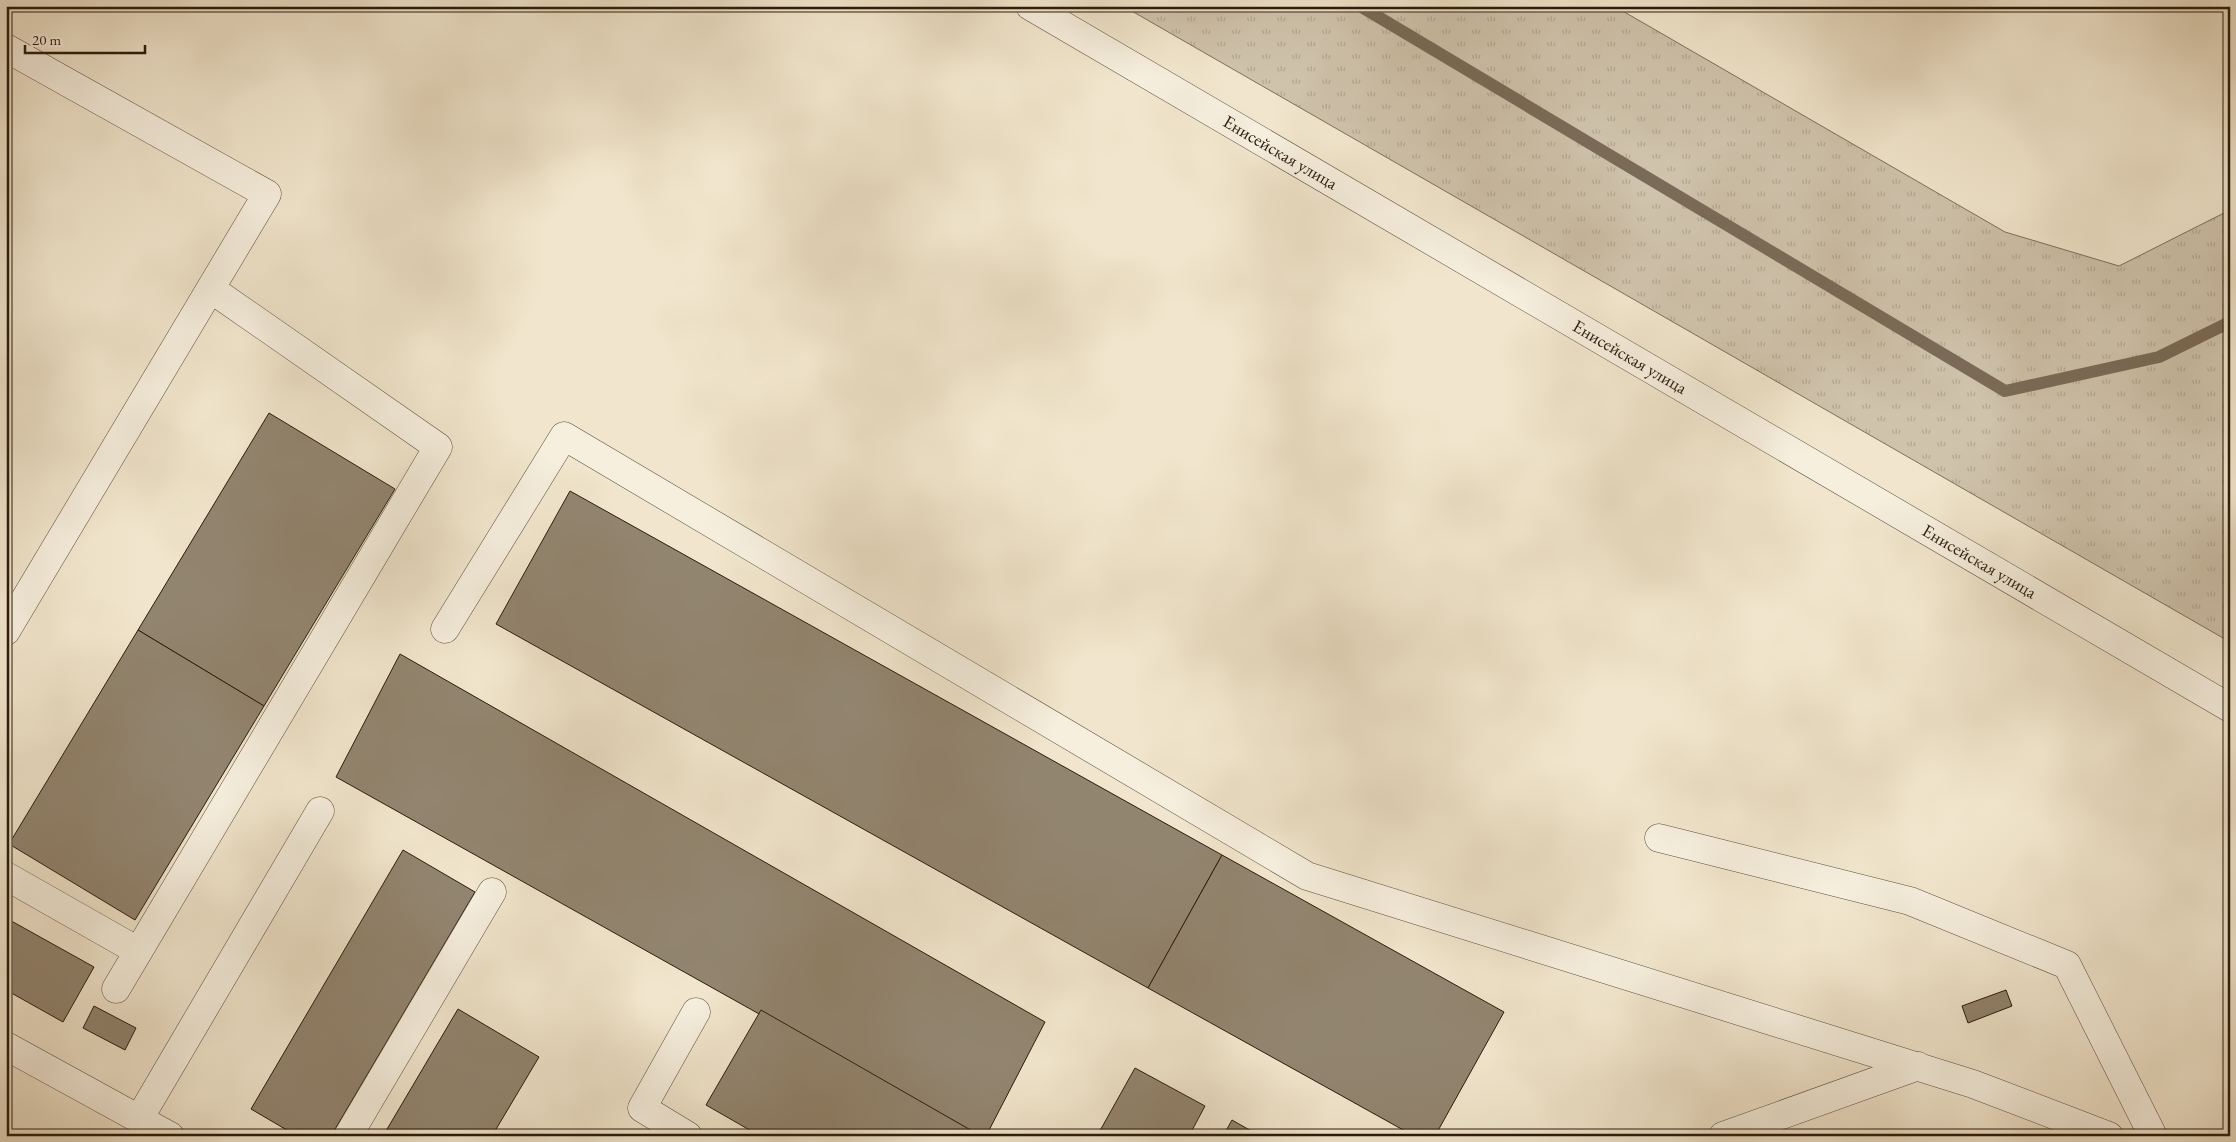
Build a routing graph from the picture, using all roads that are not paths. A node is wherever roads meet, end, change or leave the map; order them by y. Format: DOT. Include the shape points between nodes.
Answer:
graph roads {
  1 [pos="1030,6"];
  2 [pos="6,48"];
  3 [pos="210,289"];
  4 [pos="445,629"];
  5 [pos="6,632"];
  6 [pos="2230,708"];
  7 [pos="320,811"];
  8 [pos="1659,838"];
  9 [pos="6,876"];
  10 [pos="492,892"];
  11 [pos="138,951"];
  12 [pos="116,989"];
  13 [pos="696,1012"];
  14 [pos="6,1046"];
  15 [pos="1918,1066"];
  16 [pos="139,1118"];
  17 [pos="170,1136"];
  18 [pos="348,1136"];
  19 [pos="688,1136"];
  20 [pos="1723,1136"];
  21 [pos="2109,1136"];
  22 [pos="2154,1136"];
  1 -- 6 [label="street, Енисейская улица"];
  2 -- 3 [label="street" via="267,194"];
  3 -- 5 [label="street"];
  3 -- 11 [label="street" via="438,448"];
  4 -- 15 [label="street" via="564,436 1307,876"];
  7 -- 16 [label="street"];
  8 -- 22 [label="street" via="1910,901 2066,965"];
  9 -- 11 [label="street"];
  10 -- 18 [label="street"];
  11 -- 12 [label="street"];
  13 -- 19 [label="street" via="642,1108"];
  14 -- 16 [label="street"];
  15 -- 20 [label="street"];
  15 -- 21 [label="street"];
  16 -- 17 [label="street"];
}
